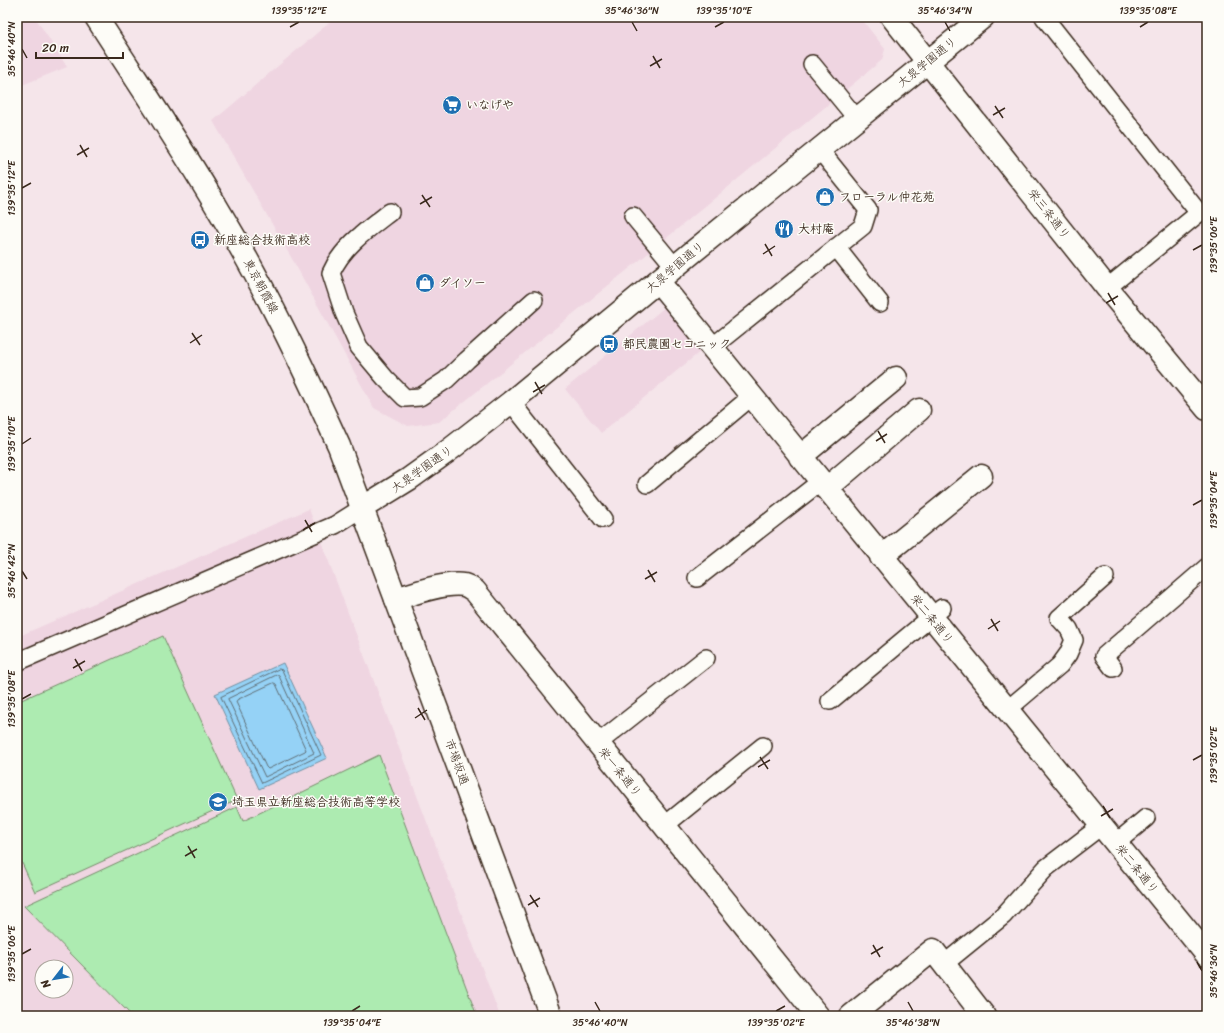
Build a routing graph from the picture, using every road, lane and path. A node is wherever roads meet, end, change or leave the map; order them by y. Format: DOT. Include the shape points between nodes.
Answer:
graph roads {
  1 [pos="96,17"];
  2 [pos="892,17"];
  3 [pos="982,17"];
  4 [pos="1044,17"];
  5 [pos="928,62"];
  6 [pos="812,64"];
  7 [pos="857,119"];
  8 [pos="819,149"];
  9 [pos="390,212"];
  10 [pos="633,216"];
  11 [pos="836,247"];
  12 [pos="675,267"];
  13 [pos="658,281"];
  14 [pos="1107,288"];
  15 [pos="534,300"];
  16 [pos="880,304"];
  17 [pos="711,348"];
  18 [pos="896,378"];
  19 [pos="751,397"];
  20 [pos="511,402"];
  21 [pos="1207,409"];
  22 [pos="919,410"];
  23 [pos="800,457"];
  24 [pos="981,476"];
  25 [pos="647,484"];
  26 [pos="823,485"];
  27 [pos="362,508"];
  28 [pos="603,519"];
  29 [pos="882,557"];
  30 [pos="1207,567"];
  31 [pos="1104,577"];
  32 [pos="697,578"];
  33 [pos="396,599"];
  34 [pos="937,612"];
  35 [pos="706,658"];
  36 [pos="17,662"];
  37 [pos="1113,668"];
  38 [pos="830,702"];
  39 [pos="1007,710"];
  40 [pos="597,744"];
  41 [pos="763,746"];
  42 [pos="1146,818"];
  43 [pos="664,826"];
  44 [pos="1101,826"];
  45 [pos="1116,843"];
  46 [pos="1207,955"];
  47 [pos="944,964"];
  48 [pos="551,1016"];
  49 [pos="818,1016"];
  50 [pos="851,1016"];
  51 [pos="984,1016"];
  1 -- 27 [label="street, 東京朝霞線" via="219,209 261,284 339,446"];
  2 -- 5 [label="street, 栄三条通り"];
  3 -- 5 [label="street, 大泉学園通り"];
  4 -- 14 [label="lane" via="1198,213"];
  5 -- 7 [label="street, 大泉学園通り"];
  5 -- 14 [label="street, 栄三条通り"];
  6 -- 7 [label="lane"];
  7 -- 8 [label="street, 大泉学園通り"];
  8 -- 11 [label="lane" via="868,210 863,226"];
  8 -- 12 [label="street, 大泉学園通り"];
  9 -- 15 [label="lane" via="356,239 336,262 331,273 359,346 405,398 420,397 446,380"];
  10 -- 12 [label="lane"];
  11 -- 16 [label="lane"];
  11 -- 17 [label="lane"];
  12 -- 13 [label="street, 大泉学園通り"];
  13 -- 17 [label="street, 栄二条通り"];
  13 -- 20 [label="street, 大泉学園通り"];
  14 -- 21 [label="street, 栄三条通り"];
  17 -- 19 [label="street, 栄二条通り"];
  18 -- 23 [label="street"];
  19 -- 23 [label="street, 栄二条通り"];
  19 -- 25 [label="lane"];
  20 -- 27 [label="street, 大泉学園通り" via="409,479"];
  20 -- 28 [label="lane"];
  22 -- 26 [label="street"];
  23 -- 26 [label="street, 栄二条通り"];
  24 -- 29 [label="street"];
  26 -- 29 [label="street, 栄二条通り"];
  26 -- 32 [label="lane"];
  27 -- 33 [label="street, 市場坂通"];
  27 -- 36 [label="lane" via="335,525"];
  29 -- 34 [label="street, 栄二条通り"];
  30 -- 37 [label="lane" via="1104,656"];
  31 -- 39 [label="lane" via="1059,618 1069,629 1074,640 1060,665"];
  33 -- 40 [label="street, 栄一条通り" via="455,585 466,585 475,591"];
  33 -- 48 [label="street, 市場坂通"];
  34 -- 38 [label="lane"];
  34 -- 39 [label="street, 栄二条通り"];
  35 -- 40 [label="lane"];
  39 -- 44 [label="street, 栄二条通り"];
  40 -- 43 [label="street, 栄一条通り"];
  41 -- 43 [label="lane"];
  42 -- 45 [label="lane"];
  43 -- 49 [label="street, 栄一条通り"];
  44 -- 45 [label="street, 栄二条通り"];
  44 -- 47 [label="lane" via="1046,868 1002,916"];
  45 -- 46 [label="street, 栄二条通り"];
  47 -- 50 [label="street" via="933,950"];
  47 -- 51 [label="street"];
}
